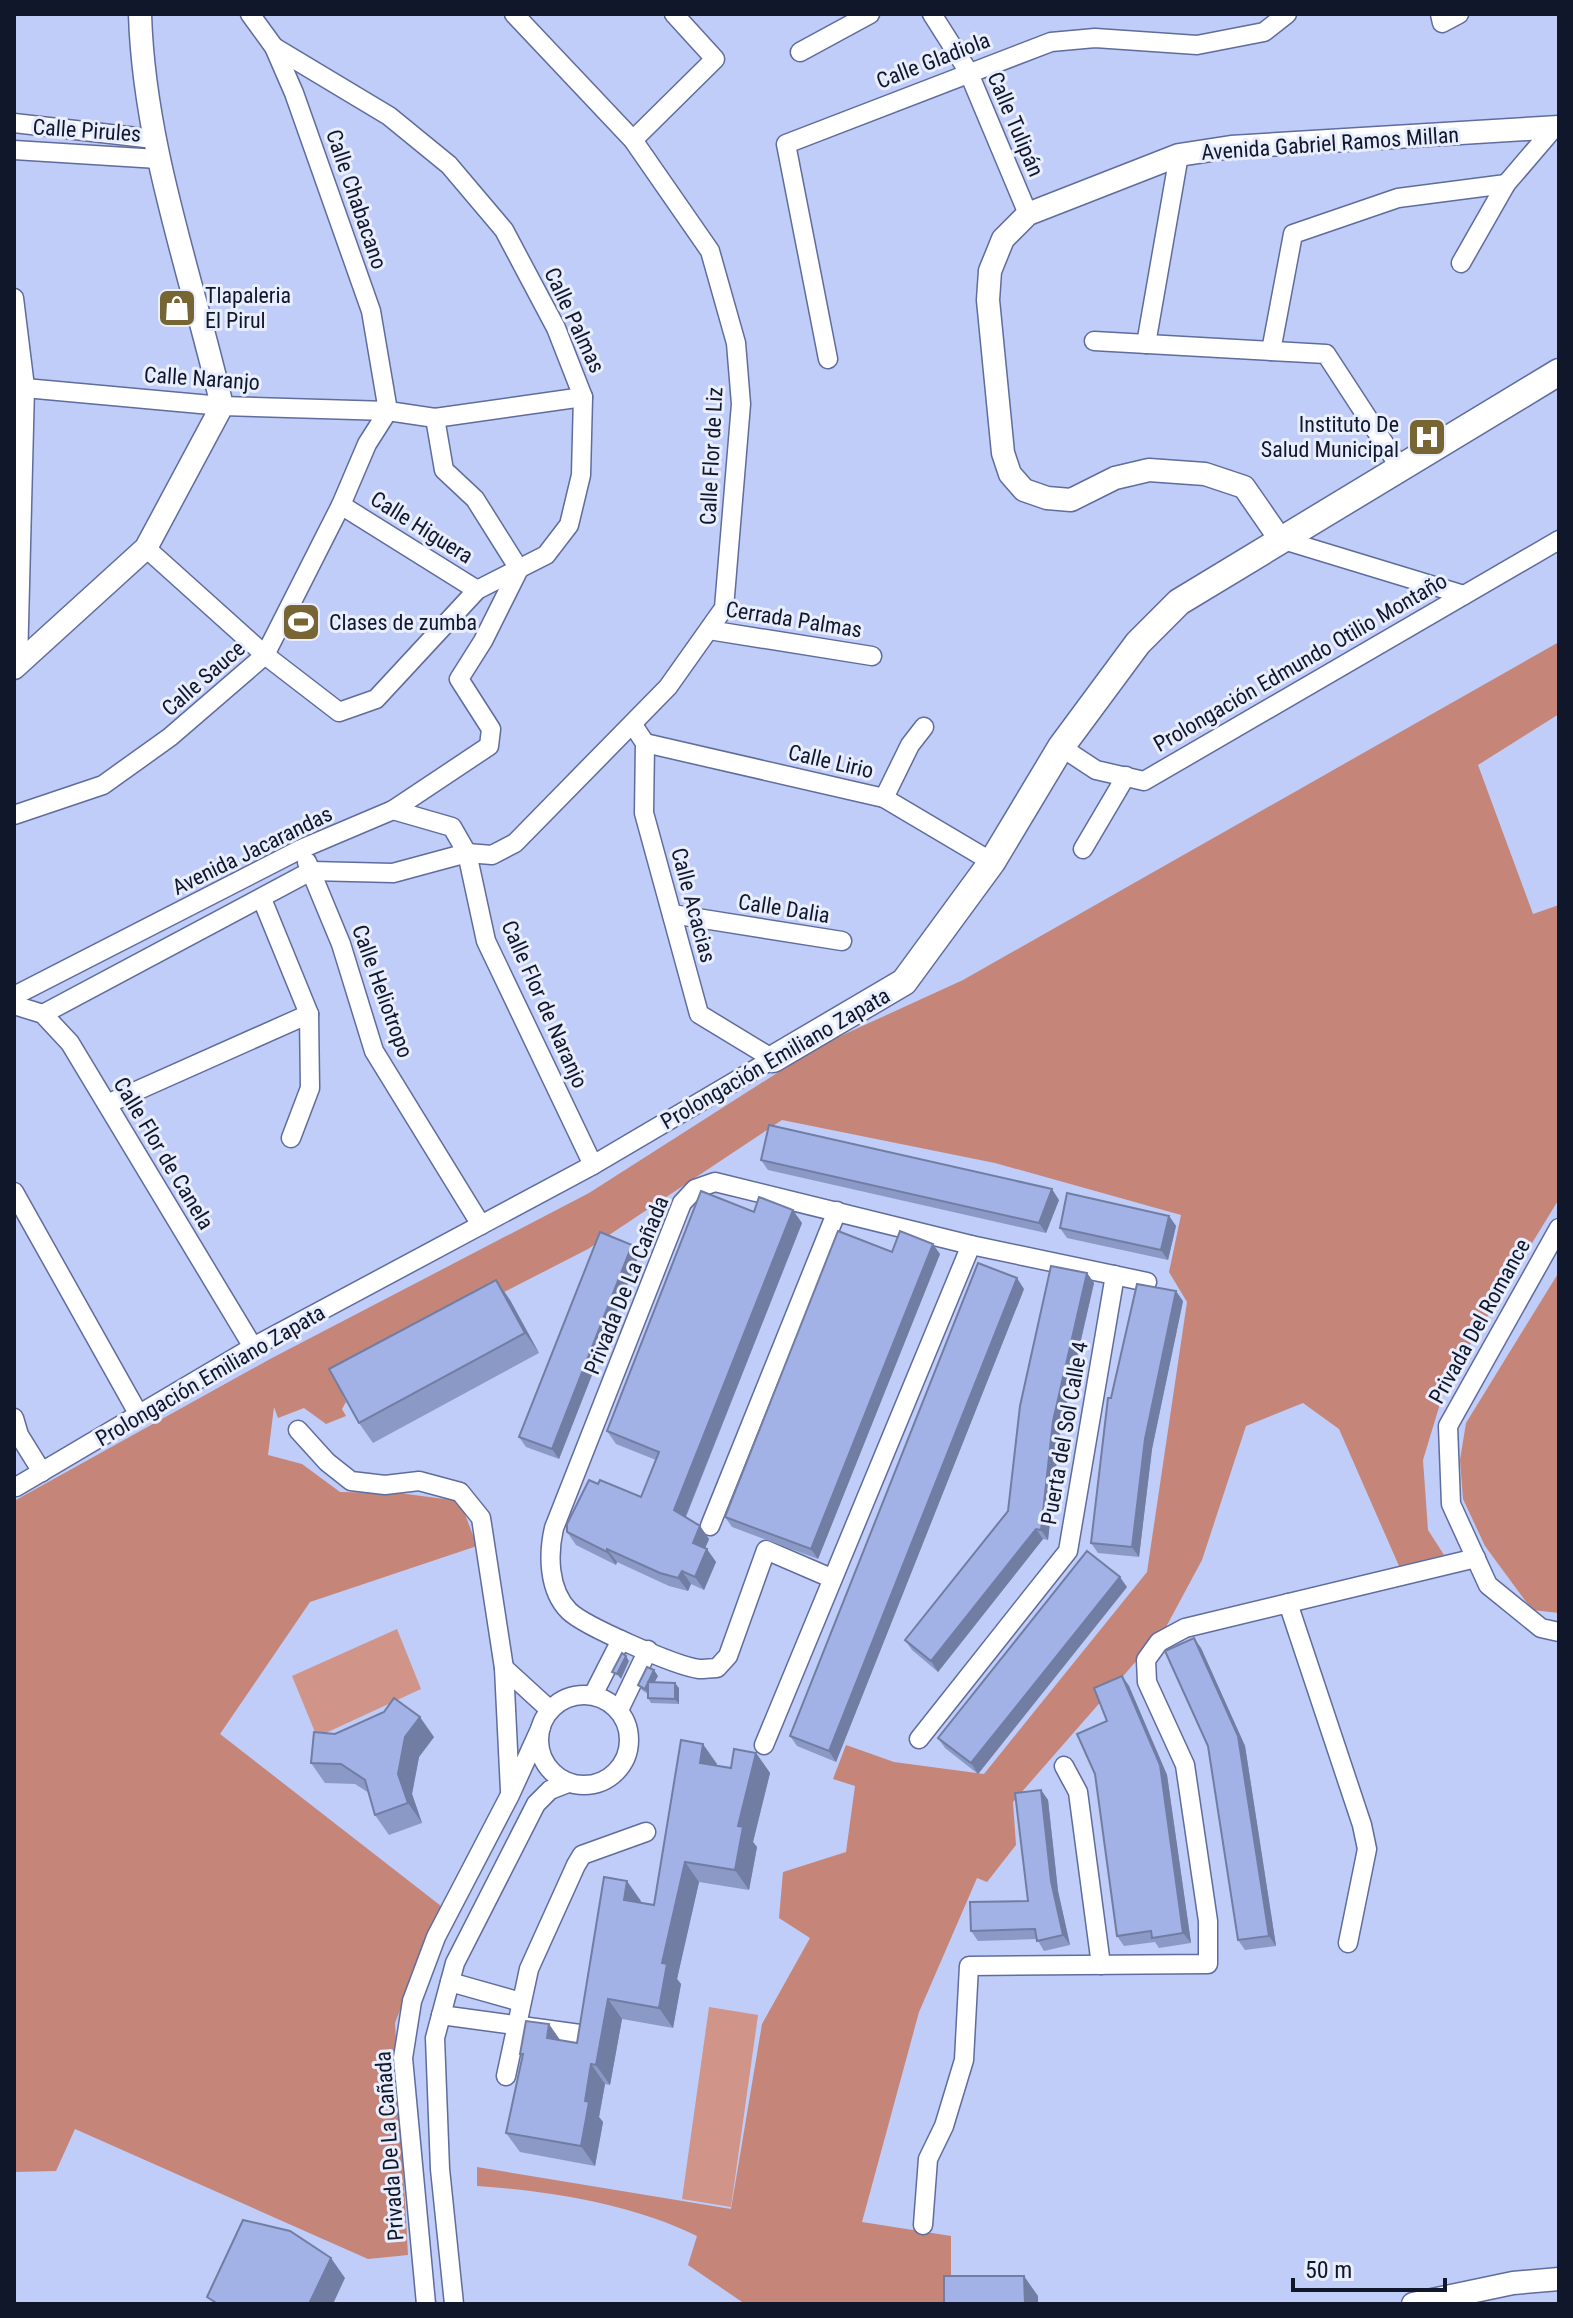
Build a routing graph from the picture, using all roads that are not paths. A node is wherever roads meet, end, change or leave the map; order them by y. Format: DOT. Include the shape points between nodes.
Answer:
graph roads {
  1 [pos="140,14"];
  2 [pos="250,14"];
  3 [pos="514,14"];
  4 [pos="674,14"];
  5 [pos="870,14"];
  6 [pos="932,14"];
  7 [pos="1287,14"];
  8 [pos="1459,14"];
  9 [pos="1441,18"];
  10 [pos="274,47"];
  11 [pos="800,52"];
  12 [pos="968,71"];
  13 [pos="14,123"];
  14 [pos="1557,128"];
  15 [pos="633,140"];
  16 [pos="156,149"];
  17 [pos="14,150"];
  18 [pos="1179,155"];
  19 [pos="1506,184"];
  20 [pos="1028,214"];
  21 [pos="1461,263"];
  22 [pos="14,298"];
  23 [pos="1094,341"];
  24 [pos="1146,344"];
  25 [pos="1271,351"];
  26 [pos="828,359"];
  27 [pos="1559,372"];
  28 [pos="19,387"];
  29 [pos="583,397"];
  30 [pos="222,406"];
  31 [pos="388,411"];
  32 [pos="435,418"];
  33 [pos="1399,466"];
  34 [pos="341,505"];
  35 [pos="1280,539"];
  36 [pos="1559,540"];
  37 [pos="146,548"];
  38 [pos="519,569"];
  39 [pos="477,590"];
  40 [pos="1464,595"];
  41 [pos="709,630"];
  42 [pos="265,655"];
  43 [pos="872,656"];
  44 [pos="16,666"];
  45 [pos="633,725"];
  46 [pos="924,727"];
  47 [pos="645,743"];
  48 [pos="1061,747"];
  49 [pos="1126,776"];
  50 [pos="884,798"];
  51 [pos="393,810"];
  52 [pos="14,815"];
  53 [pos="301,849"];
  54 [pos="1083,849"];
  55 [pos="467,853"];
  56 [pos="992,862"];
  57 [pos="311,871"];
  58 [pos="262,899"];
  59 [pos="672,914"];
  60 [pos="842,941"];
  61 [pos="14,996"];
  62 [pos="14,1005"];
  63 [pos="43,1014"];
  64 [pos="309,1014"];
  65 [pos="773,1059"];
  66 [pos="107,1104"];
  67 [pos="291,1138"];
  68 [pos="593,1165"];
  69 [pos="14,1192"];
  70 [pos="837,1211"];
  71 [pos="481,1225"];
  72 [pos="1559,1228"];
  73 [pos="971,1245"];
  74 [pos="1115,1275"];
  75 [pos="1147,1282"];
  76 [pos="253,1347"];
  77 [pos="139,1415"];
  78 [pos="14,1418"];
  79 [pos="298,1430"];
  80 [pos="42,1472"];
  81 [pos="16,1487"];
  82 [pos="710,1526"];
  83 [pos="1476,1558"];
  84 [pos="831,1578"];
  85 [pos="1288,1603"];
  86 [pos="1559,1632"];
  87 [pos="621,1640"];
  88 [pos="648,1650"];
  89 [pos="504,1668"];
  90 [pos="593,1695"];
  91 [pos="550,1710"];
  92 [pos="619,1710"];
  93 [pos="541,1727"];
  94 [pos="919,1739"];
  95 [pos="764,1745"];
  96 [pos="1064,1766"];
  97 [pos="568,1783"];
  98 [pos="510,1795"];
  99 [pos="646,1832"];
  100 [pos="1348,1943"];
  101 [pos="1101,1965"];
  102 [pos="450,1982"];
  103 [pos="521,2002"];
  104 [pos="441,2015"];
  105 [pos="516,2025"];
  106 [pos="580,2034"];
  107 [pos="506,2076"];
  108 [pos="923,2225"];
  109 [pos="1559,2279"];
  110 [pos="426,2304"];
  111 [pos="454,2304"];
  112 [pos="1413,2304"];
  1 -- 16 [label="street"];
  2 -- 10 [label="street, Calle Chabacano"];
  3 -- 15 [label="street, Calle Flor de Liz"];
  4 -- 15 [label="street" via="715,59"];
  5 -- 11 [label="street"];
  6 -- 12 [label="street, Calle Tulipán"];
  7 -- 12 [label="street, Calle Gladiola" via="1264,32 1197,45 1095,38 1051,42"];
  8 -- 9 [label="street"];
  10 -- 29 [label="street, Calle Palmas" via="389,116 449,165 504,230 556,328"];
  10 -- 31 [label="street, Calle Chabacano" via="371,311"];
  12 -- 20 [label="street, Calle Tulipán"];
  12 -- 26 [label="street, Calle Gladiola" via="786,144"];
  13 -- 16 [label="street"];
  14 -- 18 [label="street, Avenida Gabriel Ramos Millan" via="1231,147"];
  14 -- 19 [label="street"];
  15 -- 41 [label="street, Calle Flor de Liz" via="710,251 736,343 741,404 724,608"];
  16 -- 17 [label="street, Calle Pirules"];
  16 -- 30 [label="street"];
  18 -- 20 [label="street, Avenida Gabriel Ramos Millan"];
  18 -- 24 [label="street"];
  19 -- 21 [label="street"];
  19 -- 25 [label="street" via="1398,198 1293,234"];
  20 -- 35 [label="street, Avenida Gabriel Ramos Millan" via="1003,239 989,285 1003,453 1010,474 1024,490 1071,500 1115,478 1149,470 1205,474 1244,487"];
  22 -- 28 [label="street"];
  23 -- 24 [label="street"];
  24 -- 25 [label="street"];
  25 -- 33 [label="street" via="1326,354"];
  27 -- 33 [label="main road, Prolongación Emiliano Zapata"];
  28 -- 30 [label="street, Calle Naranjo"];
  28 -- 44 [label="street"];
  29 -- 32 [label="street, Calle Naranjo"];
  29 -- 38 [label="street, Calle Palmas" via="581,475 569,525 546,555"];
  30 -- 31 [label="street, Calle Naranjo"];
  30 -- 37 [label="street"];
  31 -- 32 [label="street, Calle Naranjo"];
  31 -- 34 [label="street, Calle Sauce" via="367,444"];
  32 -- 38 [label="street" via="444,470 475,499"];
  33 -- 35 [label="main road, Prolongación Emiliano Zapata"];
  34 -- 39 [label="street, Calle Higuera"];
  34 -- 42 [label="street, Calle Sauce"];
  35 -- 40 [label="street"];
  35 -- 48 [label="main road, Prolongación Emiliano Zapata" via="1179,602 1138,643"];
  36 -- 40 [label="street, Prolongación Edmundo Otilio Montaño"];
  37 -- 42 [label="street"];
  37 -- 44 [label="street"];
  38 -- 39 [label="street, Calle Palmas"];
  38 -- 51 [label="street, Avenida Jacarandas" via="459,679 491,729 489,746"];
  39 -- 42 [label="street" via="376,699 339,712"];
  40 -- 49 [label="street, Prolongación Edmundo Otilio Montaño" via="1144,781"];
  41 -- 43 [label="street, Cerrada Palmas"];
  41 -- 45 [label="street, Calle Flor de Liz"];
  42 -- 52 [label="street, Calle Sauce" via="170,737 103,785"];
  45 -- 47 [label="street"];
  45 -- 55 [label="street, Calle Flor de Liz" via="515,843 492,855"];
  46 -- 50 [label="street"];
  47 -- 50 [label="street, Calle Lirio"];
  47 -- 59 [label="street, Calle Acacias" via="644,813"];
  48 -- 49 [label="street, Prolongación Edmundo Otilio Montaño" via="1096,770"];
  48 -- 56 [label="main road, Prolongación Emiliano Zapata"];
  49 -- 54 [label="street"];
  50 -- 56 [label="street, Calle Lirio"];
  51 -- 53 [label="street, Avenida Jacarandas"];
  51 -- 55 [label="street, Calle Flor de Naranjo" via="452,827"];
  53 -- 57 [label="street, Calle Heliotropo"];
  53 -- 61 [label="street, Avenida Jacarandas"];
  55 -- 57 [label="street, Avenida Jacarandas" via="393,873"];
  55 -- 68 [label="street, Calle Flor de Naranjo" via="486,941"];
  56 -- 65 [label="main road, Prolongación Emiliano Zapata" via="904,982"];
  57 -- 58 [label="street, Avenida Jacarandas"];
  57 -- 71 [label="street, Calle Heliotropo" via="341,944 374,1051"];
  58 -- 63 [label="street, Avenida Jacarandas"];
  58 -- 64 [label="street"];
  59 -- 60 [label="street, Calle Dalia"];
  59 -- 65 [label="street, Calle Acacias" via="699,1014"];
  62 -- 63 [label="street, Calle Flor de Canela"];
  63 -- 66 [label="street, Calle Flor de Canela" via="70,1043"];
  64 -- 66 [label="street"];
  64 -- 67 [label="street" via="310,1088"];
  65 -- 68 [label="street, Prolongación Emiliano Zapata"];
  66 -- 76 [label="street, Calle Flor de Canela"];
  68 -- 71 [label="street, Prolongación Emiliano Zapata"];
  69 -- 77 [label="street"];
  70 -- 73 [label="street, Privada De La Cañada"];
  70 -- 82 [label="street"];
  70 -- 87 [label="street, Privada De La Cañada" via="715,1182 695,1189 682,1203 548,1555 557,1592 569,1611"];
  71 -- 76 [label="street, Prolongación Emiliano Zapata"];
  72 -- 83 [label="street, Privada Del Romance" via="1448,1426 1451,1504"];
  73 -- 74 [label="street, Privada De La Cañada"];
  73 -- 84 [label="street"];
  74 -- 75 [label="street, Privada De La Cañada"];
  74 -- 94 [label="street, Puerta del Sol Calle 4" via="1068,1551"];
  76 -- 77 [label="street, Prolongación Emiliano Zapata"];
  77 -- 80 [label="street, Prolongación Emiliano Zapata"];
  78 -- 80 [label="street"];
  79 -- 89 [label="street" via="351,1481 419,1481 460,1492 481,1518"];
  80 -- 81 [label="street, Prolongación Emiliano Zapata"];
  83 -- 85 [label="street"];
  83 -- 86 [label="street, Privada Del Romance" via="1488,1585 1541,1628"];
  84 -- 88 [label="street, Privada De La Cañada" via="766,1550 728,1656 717,1668 698,1669"];
  84 -- 95 [label="street"];
  85 -- 100 [label="street" via="1367,1849"];
  85 -- 101 [label="street" via="1185,1628 1159,1642 1146,1660 1147,1682 1185,1765 1208,1921 1208,1964"];
  87 -- 88 [label="street, Privada De La Cañada"];
  87 -- 90 [label="street"];
  88 -- 92 [label="street"];
  89 -- 91 [label="street"];
  89 -- 98 [label="street"];
  90 -- 91 [label="street" via="577,1695"];
  90 -- 92 [label="street"];
  91 -- 93 [label="street"];
  92 -- 97 [label="street" via="630,1738 621,1767 596,1784"];
  93 -- 97 [label="street" via="545,1764"];
  93 -- 98 [label="street, Privada De La Cañada"];
  96 -- 101 [label="street" via="1078,1792"];
  97 -- 102 [label="street" via="550,1790 536,1804"];
  98 -- 110 [label="street, Privada De La Cañada" via="436,1937 409,2015 403,2058"];
  99 -- 103 [label="street" via="582,1855 529,1969"];
  101 -- 108 [label="street" via="969,1966 964,2060 928,2159"];
  102 -- 103 [label="street"];
  102 -- 104 [label="street"];
  103 -- 105 [label="street"];
  104 -- 105 [label="street"];
  104 -- 111 [label="street" via="435,2038 440,2169"];
  105 -- 106 [label="street"];
  105 -- 107 [label="street"];
  109 -- 112 [label="street"];
}
